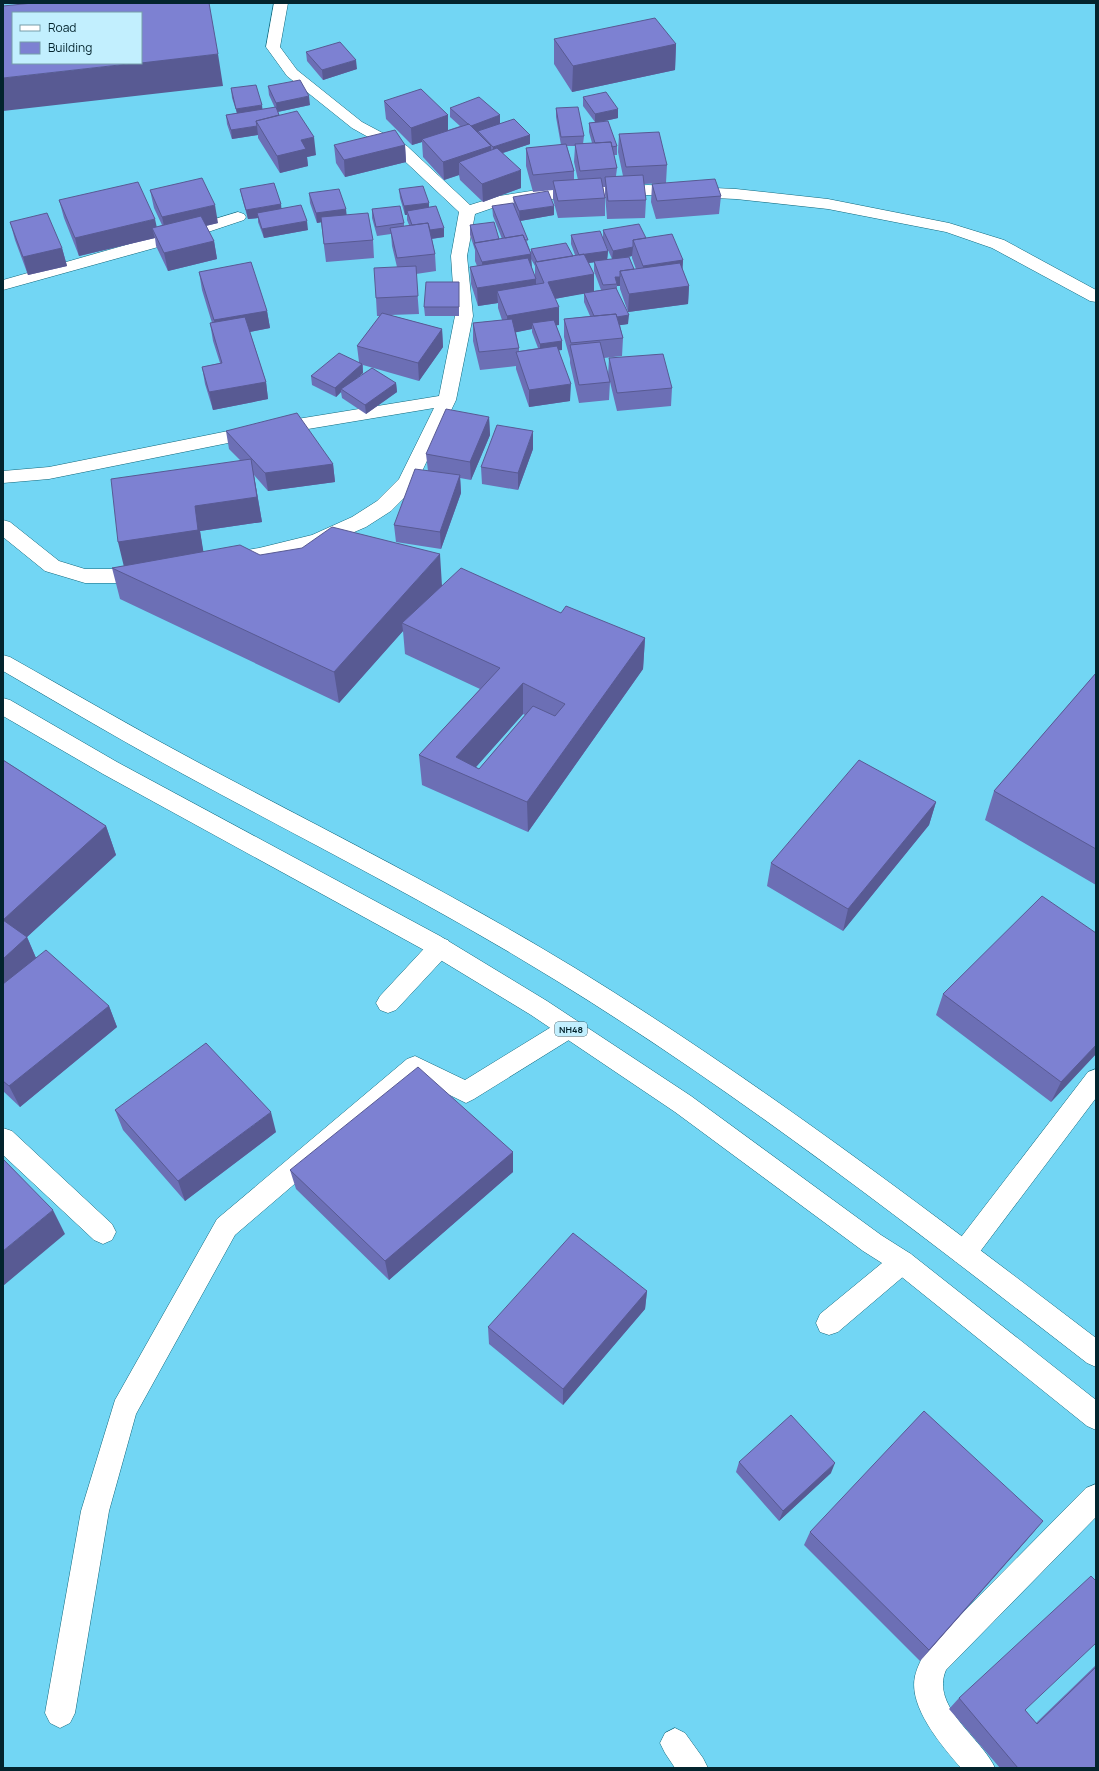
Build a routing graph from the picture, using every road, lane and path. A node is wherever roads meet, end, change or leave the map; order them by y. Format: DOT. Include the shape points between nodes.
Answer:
graph roads {
  1 [pos="281,3"];
  2 [pos="467,211"];
  3 [pos="238,217"];
  4 [pos="3,285"];
  5 [pos="1096,297"];
  6 [pos="447,400"];
  7 [pos="3,477"];
  8 [pos="3,527"];
  9 [pos="213,562"];
  10 [pos="161,570"];
  11 [pos="3,662"];
  12 [pos="3,706"];
  13 [pos="440,947"];
  14 [pos="388,1003"];
  15 [pos="569,1028"];
  16 [pos="1096,1079"];
  17 [pos="3,1139"];
  18 [pos="103,1232"];
  19 [pos="964,1253"];
  20 [pos="902,1262"];
  21 [pos="829,1323"];
  22 [pos="1096,1354"];
  23 [pos="1096,1417"];
  24 [pos="1096,1498"];
  25 [pos="60,1713"];
  26 [pos="675,1743"];
  27 [pos="693,1768"];
  28 [pos="980,1768"];
  1 -- 2 [label="main road" via="273,47 292,73 357,125 401,149"];
  2 -- 5 [label="main road" via="498,201 537,195 648,190 736,194 828,204 949,228 998,244"];
  2 -- 6 [label="main road" via="459,256 464,316"];
  3 -- 4 [label="main road"];
  6 -- 7 [label="main road" via="248,433 49,473"];
  6 -- 9 [label="main road" via="407,483 384,506 360,522 317,540 259,555"];
  8 -- 10 [label="main road" via="52,566 85,576 125,576"];
  11 -- 19 [label="main road" via="139,740 460,910 568,975 714,1070"];
  12 -- 13 [label="main road, NH48" via="110,768"];
  13 -- 14 [label="main road"];
  13 -- 15 [label="main road, NH48"];
  15 -- 20 [label="main road, NH48" via="683,1104 872,1243"];
  15 -- 25 [label="main road" via="466,1092 415,1066 226,1227 124,1409 95,1512"];
  16 -- 19 [label="main road"];
  17 -- 18 [label="main road"];
  19 -- 22 [label="main road"];
  20 -- 21 [label="main road"];
  20 -- 23 [label="main road, NH48"];
  24 -- 28 [label="main road" via="936,1660 929,1677 931,1698 942,1722"];
  26 -- 27 [label="main road"];
}
